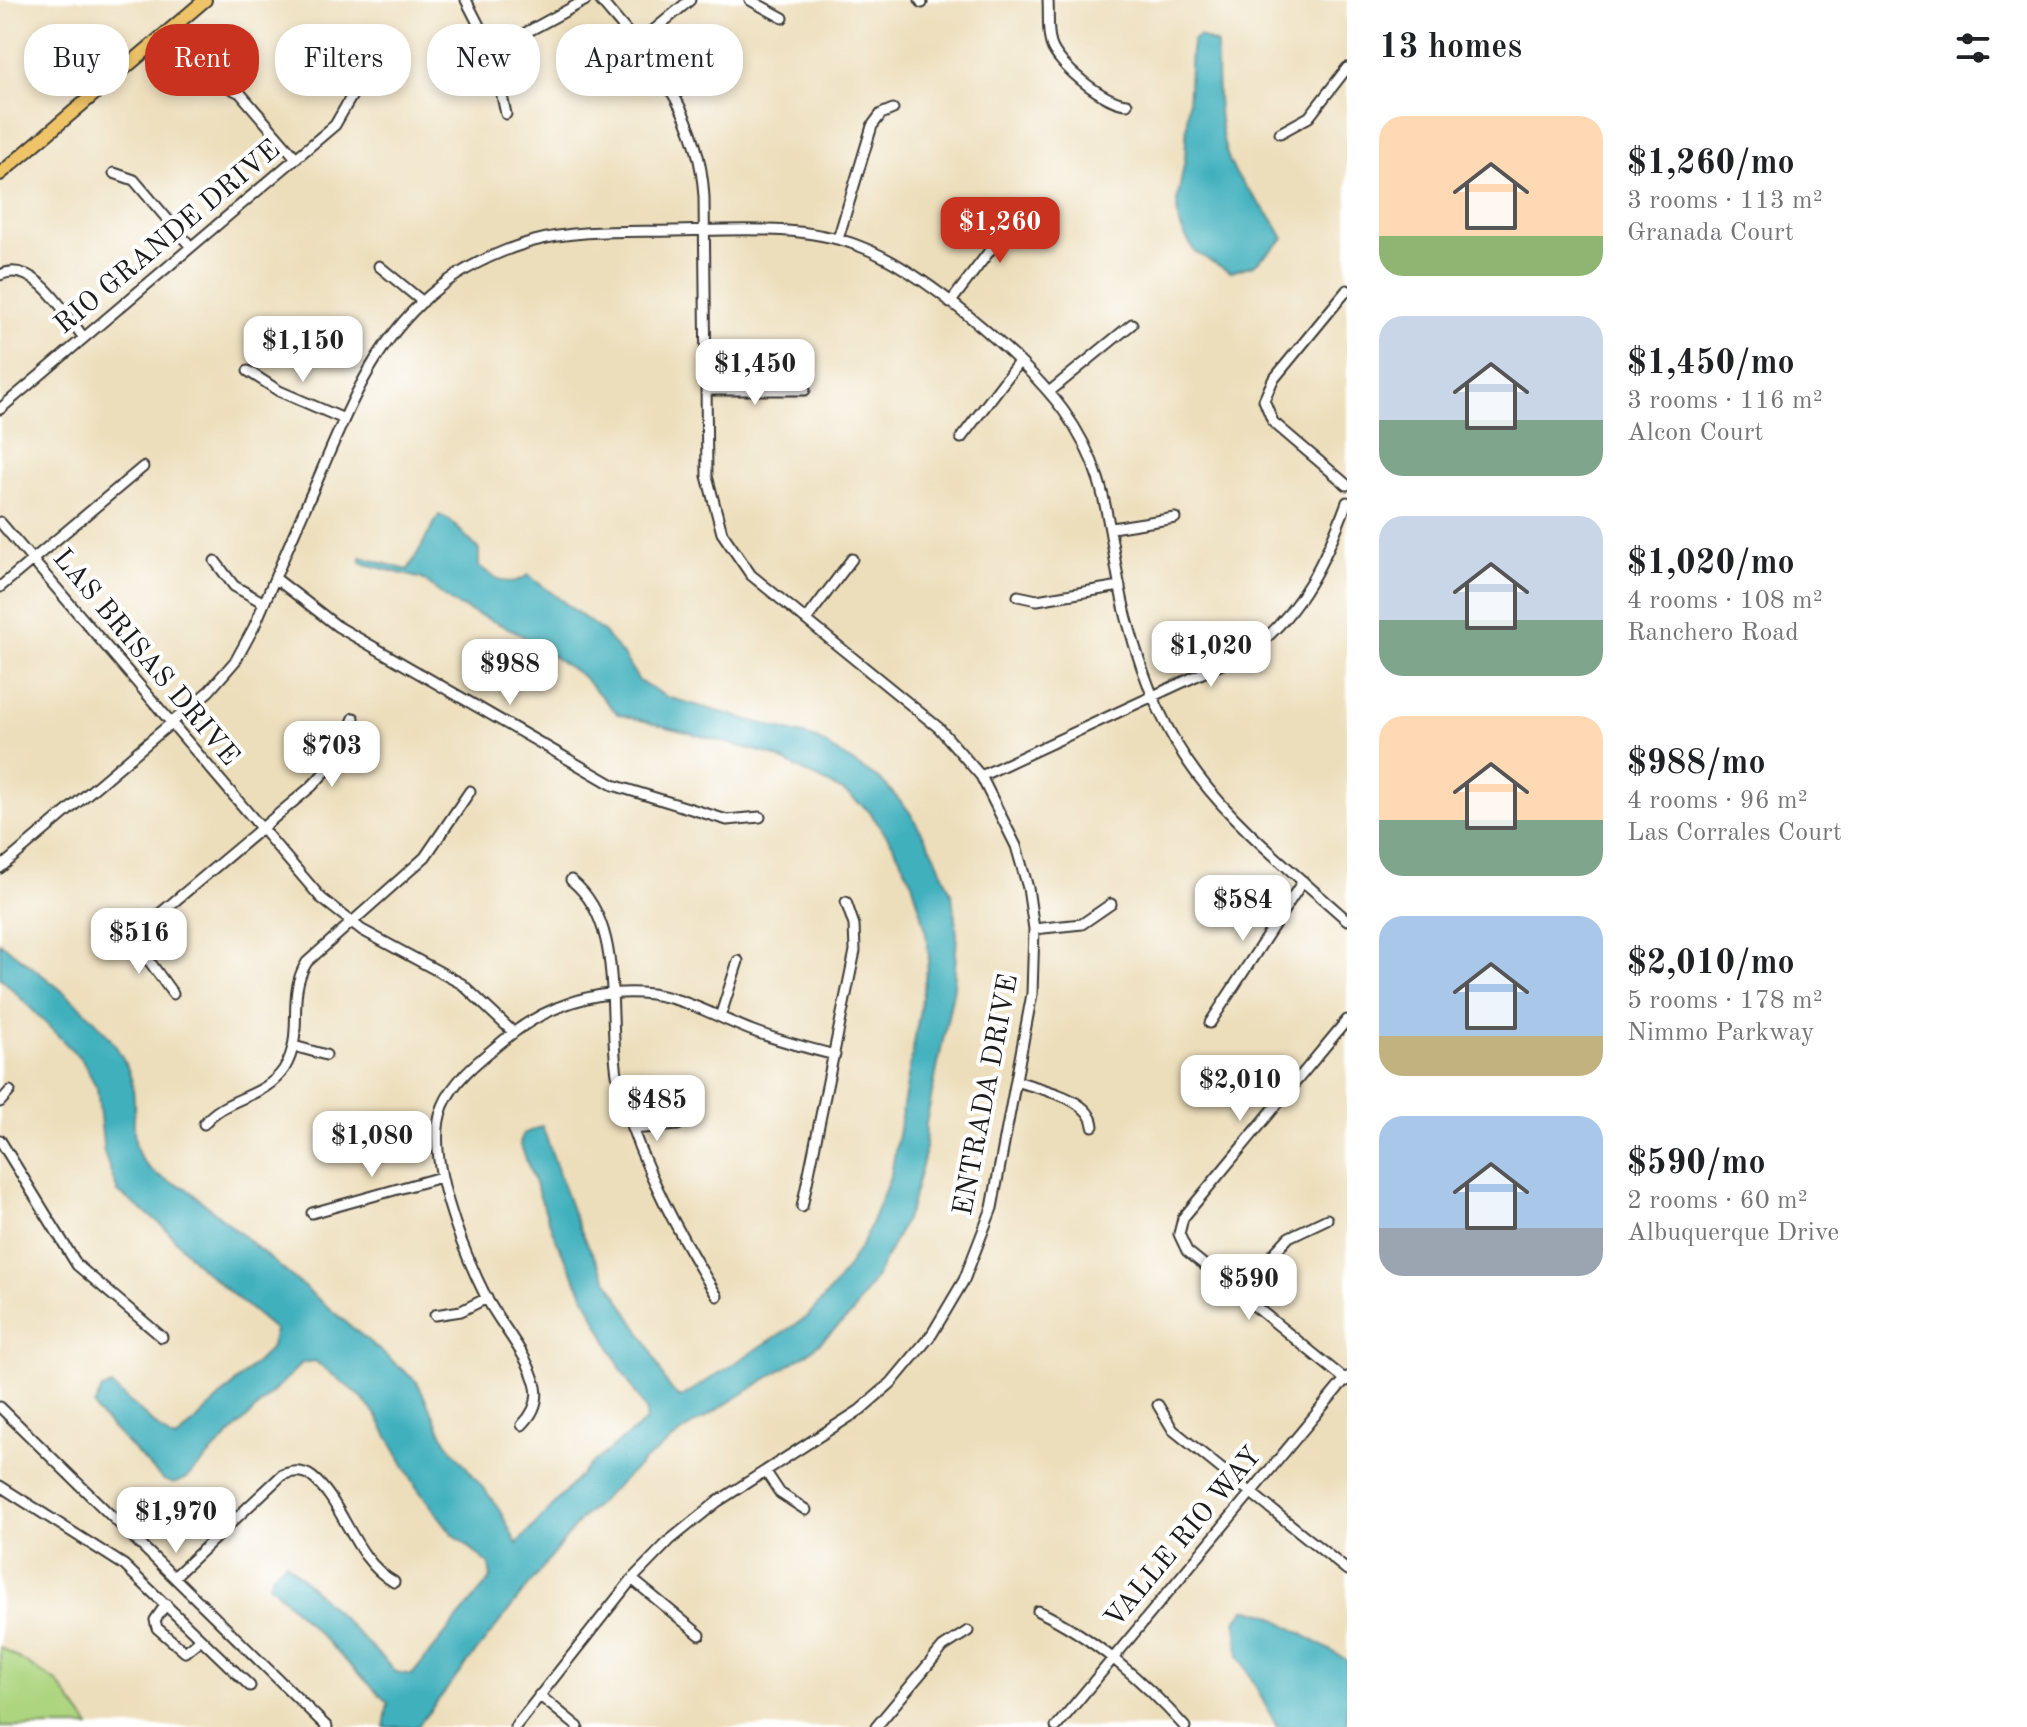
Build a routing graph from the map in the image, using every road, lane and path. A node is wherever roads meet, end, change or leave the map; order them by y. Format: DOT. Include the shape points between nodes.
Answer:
graph roads {
  1 [pos="205,0"];
  2 [pos="466,0"];
  3 [pos="586,0"];
  4 [pos="600,0"];
  5 [pos="690,0"];
  6 [pos="750,0"];
  7 [pos="1048,0"];
  8 [pos="783,18"];
  9 [pos="478,24"];
  10 [pos="620,24"];
  11 [pos="661,24"];
  12 [pos="540,25"];
  13 [pos="1347,68"];
  14 [pos="243,96"];
  15 [pos="352,96"];
  16 [pos="502,96"];
  17 [pos="676,96"];
  18 [pos="1127,104"];
  19 [pos="893,109"];
  20 [pos="506,114"];
  21 [pos="1280,133"];
  22 [pos="296,158"];
  23 [pos="114,173"];
  24 [pos="0,174"];
  25 [pos="1006,206"];
  26 [pos="704,231"];
  27 [pos="838,239"];
  28 [pos="191,247"];
  29 [pos="379,266"];
  30 [pos="0,275"];
  31 [pos="1347,290"];
  32 [pos="423,302"];
  33 [pos="950,303"];
  34 [pos="1132,324"];
  35 [pos="84,338"];
  36 [pos="1019,362"];
  37 [pos="248,371"];
  38 [pos="706,390"];
  39 [pos="805,390"];
  40 [pos="1049,392"];
  41 [pos="0,409"];
  42 [pos="344,419"];
  43 [pos="961,438"];
  44 [pos="143,467"];
  45 [pos="1347,485"];
  46 [pos="1347,502"];
  47 [pos="1175,518"];
  48 [pos="0,522"];
  49 [pos="1112,528"];
  50 [pos="32,559"];
  51 [pos="852,559"];
  52 [pos="215,561"];
  53 [pos="275,578"];
  54 [pos="1120,586"];
  55 [pos="0,587"];
  56 [pos="1018,596"];
  57 [pos="264,603"];
  58 [pos="806,620"];
  59 [pos="1151,698"];
  60 [pos="354,718"];
  61 [pos="172,724"];
  62 [pos="981,776"];
  63 [pos="470,791"];
  64 [pos="760,817"];
  65 [pos="261,829"];
  66 [pos="0,868"];
  67 [pos="571,880"];
  68 [pos="1303,881"];
  69 [pos="846,902"];
  70 [pos="1111,904"];
  71 [pos="1347,920"];
  72 [pos="352,923"];
  73 [pos="1034,929"];
  74 [pos="132,937"];
  75 [pos="117,938"];
  76 [pos="738,961"];
  77 [pos="173,994"];
  78 [pos="610,994"];
  79 [pos="720,1017"];
  80 [pos="1347,1020"];
  81 [pos="1210,1023"];
  82 [pos="513,1032"];
  83 [pos="294,1046"];
  84 [pos="326,1055"];
  85 [pos="835,1055"];
  86 [pos="1016,1081"];
  87 [pos="10,1091"];
  88 [pos="0,1102"];
  89 [pos="204,1124"];
  90 [pos="678,1125"];
  91 [pos="1093,1126"];
  92 [pos="632,1129"];
  93 [pos="0,1140"];
  94 [pos="441,1177"];
  95 [pos="802,1207"];
  96 [pos="312,1213"];
  97 [pos="1327,1219"];
  98 [pos="1238,1292"];
  99 [pos="717,1296"];
  100 [pos="487,1298"];
  101 [pos="435,1315"];
  102 [pos="162,1337"];
  103 [pos="1346,1379"];
  104 [pos="1158,1405"];
  105 [pos="0,1407"];
  106 [pos="522,1425"];
  107 [pos="766,1472"];
  108 [pos="0,1486"];
  109 [pos="1250,1493"];
  110 [pos="806,1510"];
  111 [pos="1347,1570"];
  112 [pos="174,1577"];
  113 [pos="632,1579"];
  114 [pos="394,1582"];
  115 [pos="166,1604"];
  116 [pos="1038,1611"];
  117 [pos="968,1631"];
  118 [pos="700,1635"];
  119 [pos="201,1639"];
  120 [pos="1111,1660"];
  121 [pos="250,1686"];
  122 [pos="539,1695"];
  123 [pos="327,1727"];
  124 [pos="515,1727"];
  125 [pos="578,1727"];
  126 [pos="876,1727"];
  127 [pos="1056,1727"];
  128 [pos="1185,1727"];
  1 -- 24 [label="main road"];
  2 -- 9 [label="street"];
  3 -- 12 [label="street"];
  4 -- 10 [label="street, ENTRADA DRIVE"];
  5 -- 11 [label="street"];
  6 -- 8 [label="street"];
  7 -- 18 [label="street" via="1050,39 1060,61 1108,100"];
  13 -- 21 [label="street" via="1309,117"];
  14 -- 22 [label="street"];
  15 -- 22 [label="street, RIO GRANDE DRIVE" via="338,122"];
  16 -- 20 [label="street"];
  17 -- 26 [label="street, ENTRADA DRIVE" via="703,180"];
  19 -- 27 [label="street" via="872,126"];
  22 -- 28 [label="street, RIO GRANDE DRIVE"];
  23 -- 28 [label="street" via="134,180"];
  25 -- 33 [label="street" via="994,245"];
  26 -- 27 [label="street" via="797,232"];
  26 -- 32 [label="street" via="598,231 543,239 477,264"];
  26 -- 38 [label="street, ENTRADA DRIVE"];
  27 -- 33 [label="street" via="896,263"];
  28 -- 35 [label="street, RIO GRANDE DRIVE"];
  29 -- 32 [label="street"];
  30 -- 35 [label="street" via="20,272 35,279"];
  31 -- 45 [label="street" via="1273,380 1264,400 1273,422"];
  32 -- 42 [label="street" via="370,365"];
  33 -- 36 [label="street"];
  34 -- 40 [label="street"];
  35 -- 41 [label="street, RIO GRANDE DRIVE"];
  36 -- 40 [label="street"];
  36 -- 43 [label="street"];
  37 -- 42 [label="street" via="279,391"];
  38 -- 39 [label="street"];
  38 -- 58 [label="street, ENTRADA DRIVE" via="707,476 722,533 751,575"];
  40 -- 49 [label="street" via="1086,447"];
  42 -- 53 [label="street"];
  44 -- 50 [label="street"];
  46 -- 59 [label="street" via="1324,559 1281,625 1236,660"];
  47 -- 49 [label="street"];
  48 -- 50 [label="street, LAS BRISAS DRIVE"];
  49 -- 54 [label="street"];
  50 -- 55 [label="street"];
  50 -- 61 [label="street, LAS BRISAS DRIVE"];
  51 -- 58 [label="street"];
  52 -- 57 [label="street" via="234,586"];
  53 -- 57 [label="street"];
  53 -- 64 [label="street" via="337,626 613,785 727,820"];
  54 -- 56 [label="street" via="1037,600"];
  54 -- 59 [label="street"];
  57 -- 61 [label="street" via="221,679"];
  58 -- 62 [label="street, ENTRADA DRIVE" via="939,728"];
  59 -- 62 [label="street"];
  59 -- 68 [label="street" via="1175,746 1214,799"];
  60 -- 65 [label="street" via="333,765"];
  61 -- 65 [label="street, LAS BRISAS DRIVE"];
  61 -- 66 [label="street"];
  62 -- 73 [label="street, ENTRADA DRIVE" via="1024,868"];
  63 -- 72 [label="street" via="425,857"];
  65 -- 72 [label="street, LAS BRISAS DRIVE" via="321,898"];
  65 -- 74 [label="street"];
  67 -- 78 [label="street" via="598,912 608,948"];
  68 -- 71 [label="street"];
  68 -- 81 [label="street"];
  69 -- 85 [label="street" via="855,951"];
  70 -- 73 [label="street" via="1082,924"];
  72 -- 82 [label="street, LAS BRISAS DRIVE" via="455,979"];
  72 -- 83 [label="street" via="300,973"];
  73 -- 86 [label="street, ENTRADA DRIVE" via="1032,994"];
  74 -- 75 [label="street"];
  74 -- 77 [label="street"];
  76 -- 79 [label="street"];
  78 -- 79 [label="street" via="667,997"];
  78 -- 82 [label="street" via="550,1010"];
  78 -- 92 [label="street" via="616,1073"];
  79 -- 85 [label="street"];
  80 -- 98 [label="street" via="1183,1218 1180,1239 1187,1251"];
  82 -- 94 [label="street" via="459,1081 444,1103 437,1128"];
  83 -- 84 [label="street"];
  83 -- 89 [label="street" via="278,1077 253,1096 216,1111"];
  85 -- 95 [label="street"];
  86 -- 91 [label="street" via="1084,1107"];
  86 -- 107 [label="street, ENTRADA DRIVE" via="992,1208 964,1280 941,1321 871,1401"];
  87 -- 88 [label="street"];
  90 -- 92 [label="street"];
  92 -- 99 [label="street" via="669,1216"];
  93 -- 102 [label="street" via="77,1265"];
  94 -- 96 [label="street"];
  94 -- 100 [label="street"];
  97 -- 98 [label="street" via="1281,1243"];
  98 -- 103 [label="street"];
  100 -- 101 [label="street" via="461,1311"];
  100 -- 106 [label="street" via="535,1384 534,1408"];
  103 -- 109 [label="street, VALLE RIO WAY"];
  104 -- 109 [label="street" via="1173,1430"];
  105 -- 112 [label="street"];
  107 -- 110 [label="street" via="780,1493"];
  107 -- 113 [label="street, ENTRADA DRIVE" via="693,1520"];
  108 -- 115 [label="street" via="102,1548"];
  109 -- 111 [label="street"];
  109 -- 120 [label="street, VALLE RIO WAY"];
  112 -- 114 [label="street" via="282,1475 296,1471 316,1480 370,1563"];
  112 -- 123 [label="street"];
  113 -- 118 [label="street"];
  113 -- 122 [label="street, ENTRADA DRIVE"];
  115 -- 119 [label="street"];
  115 -- 119 [label="street" via="156,1615 157,1628 185,1652"];
  116 -- 120 [label="street" via="1067,1624"];
  117 -- 126 [label="street" via="943,1647"];
  119 -- 121 [label="street"];
  120 -- 127 [label="street, VALLE RIO WAY"];
  120 -- 128 [label="street"];
  122 -- 124 [label="street, ENTRADA DRIVE"];
  122 -- 125 [label="street"];
}
